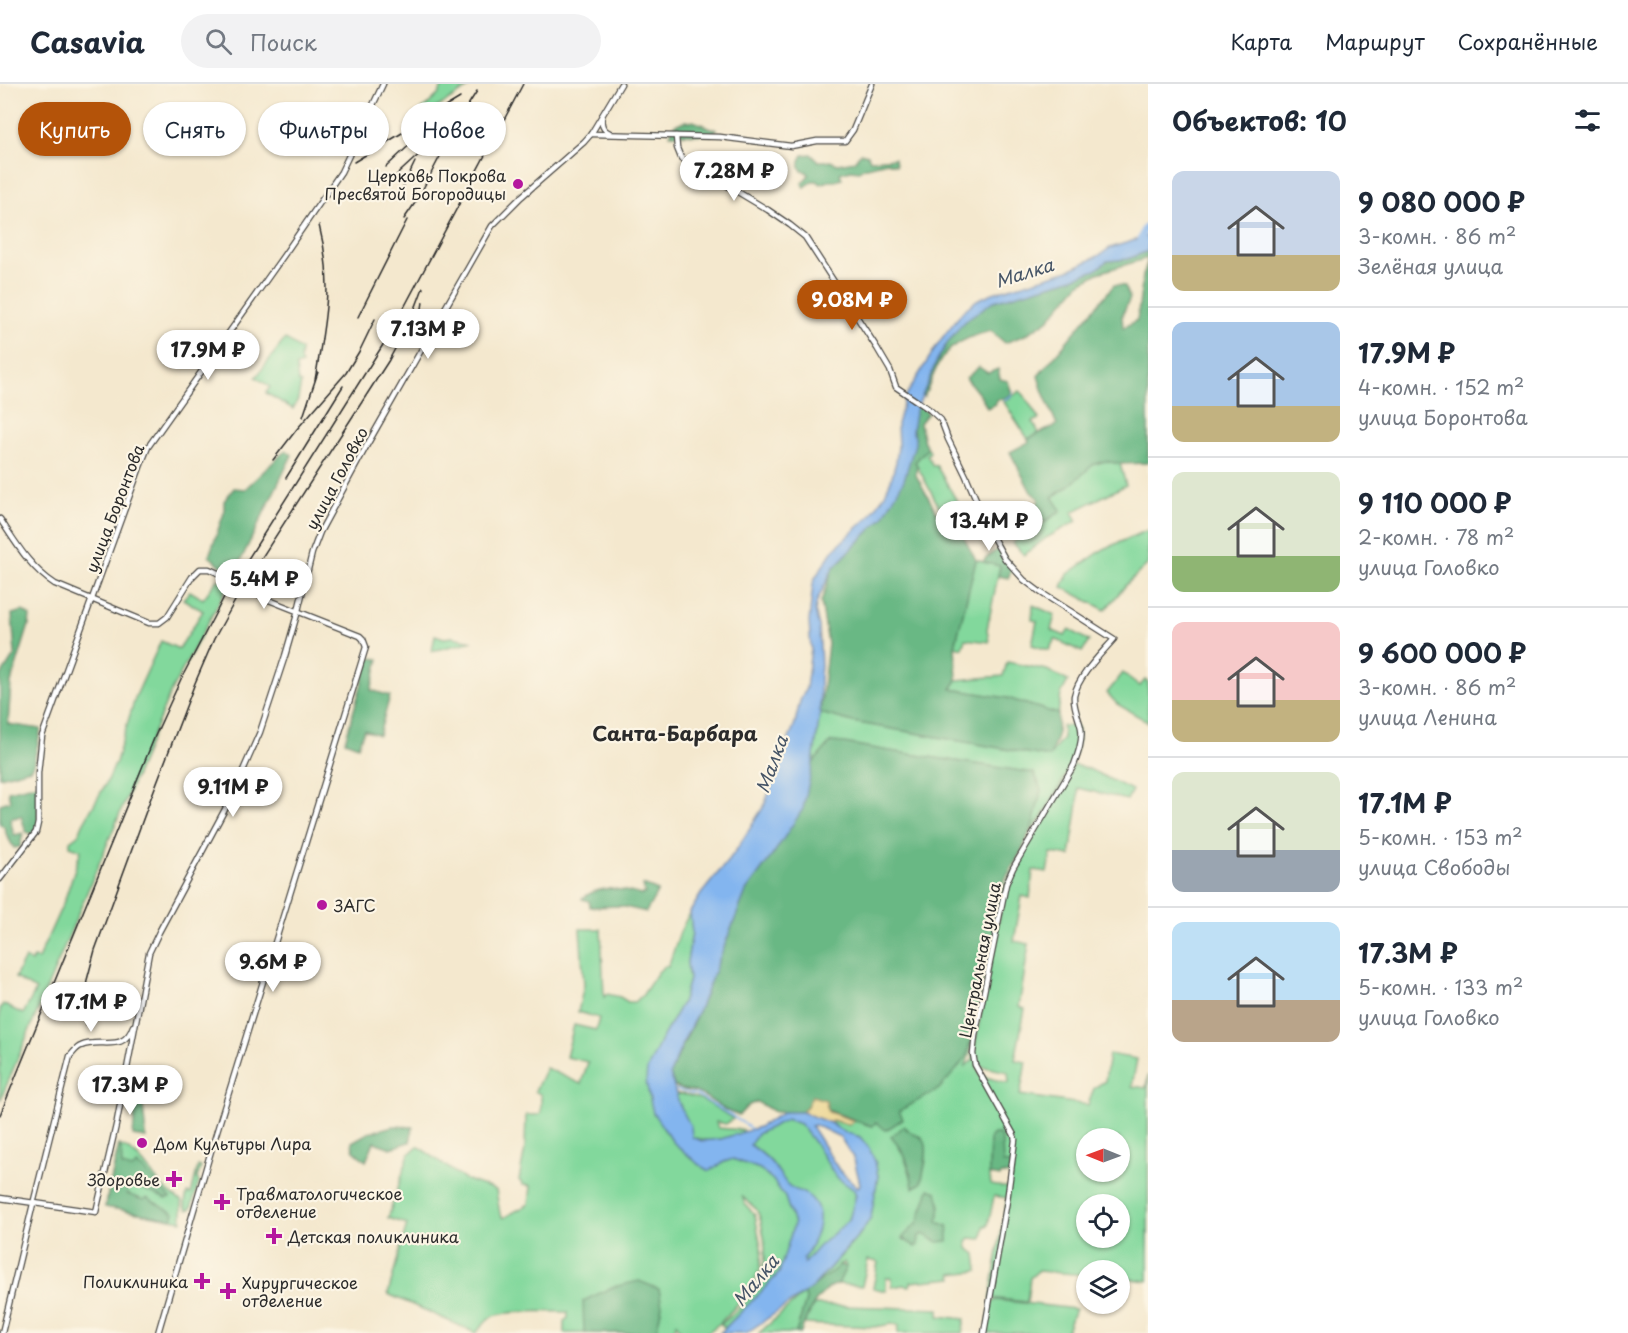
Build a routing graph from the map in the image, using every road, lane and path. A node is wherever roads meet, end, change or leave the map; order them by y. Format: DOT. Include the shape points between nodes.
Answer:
graph roads {
  1 [pos="383,84"];
  2 [pos="621,84"];
  3 [pos="872,84"];
  4 [pos="602,115"];
  5 [pos="591,134"];
  6 [pos="613,134"];
  7 [pos="676,136"];
  8 [pos="0,519"];
  9 [pos="231,579"];
  10 [pos="240,585"];
  11 [pos="93,600"];
  12 [pos="298,611"];
  13 [pos="0,879"];
  14 [pos="136,1015"];
  15 [pos="0,1198"];
  16 [pos="33,1204"];
  17 [pos="2,1333"];
  18 [pos="158,1333"];
  19 [pos="984,1333"];
  1 -- 11 [label="street, улица Боронтова" via="341,172 148,447"];
  2 -- 4 [label="street, улица Головко"];
  3 -- 7 [label="street" via="853,130 844,141 791,146"];
  4 -- 5 [label="street, улица Головко"];
  4 -- 6 [label="street" via="603,128"];
  5 -- 6 [label="street"];
  5 -- 12 [label="street, улица Головко" via="492,226 320,532"];
  6 -- 7 [label="street"];
  7 -- 19 [label="street, Центральная улица" via="681,158 805,237 877,348 898,390 941,420 1005,559 1040,592 1114,639 1087,671 1075,695 1082,732 1074,765 1006,884 975,1036 975,1065 1015,1140"];
  8 -- 11 [label="street" via="42,576"];
  9 -- 11 [label="street" via="200,569 167,617 156,623"];
  10 -- 12 [label="street"];
  11 -- 13 [label="street, улица Боронтова" via="42,736 35,835"];
  12 -- 14 [label="street, улица Головко" via="260,732 230,800 149,953"];
  12 -- 18 [label="street" via="360,636 366,646"];
  14 -- 16 [label="street" via="128,1038 85,1044 70,1056"];
  14 -- 16 [label="street, улица Головко" via="132,1050 96,1212"];
  15 -- 16 [label="street"];
  16 -- 17 [label="street"];
}
